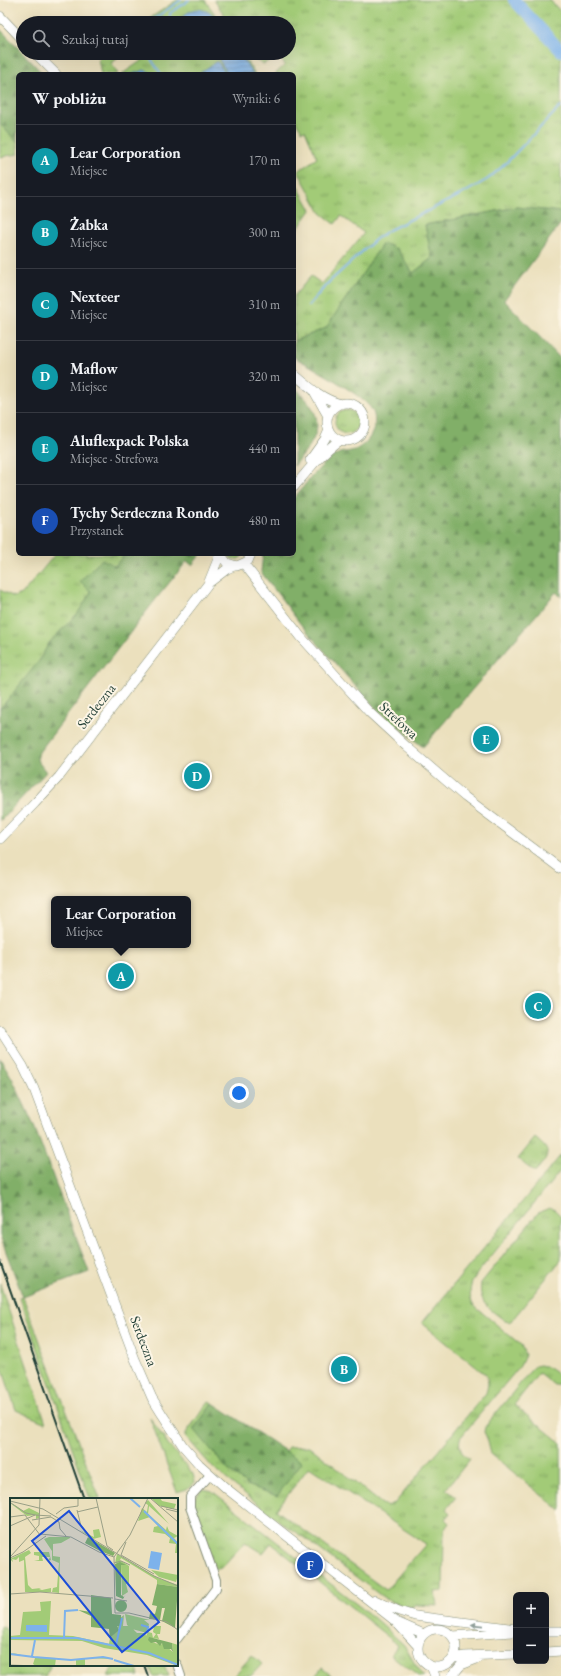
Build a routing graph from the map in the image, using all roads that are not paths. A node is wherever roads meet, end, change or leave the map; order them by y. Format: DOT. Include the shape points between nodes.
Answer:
graph roads {
  1 [pos="0,16"];
  2 [pos="16,33"];
  3 [pos="42,60"];
  4 [pos="54,72"];
  5 [pos="296,376"];
  6 [pos="314,392"];
  7 [pos="341,404"];
  8 [pos="328,416"];
  9 [pos="329,430"];
  10 [pos="340,440"];
  11 [pos="296,476"];
  12 [pos="296,485"];
  13 [pos="219,556"];
  14 [pos="222,556"];
  15 [pos="250,556"];
  16 [pos="244,564"];
  17 [pos="234,566"];
  18 [pos="208,584"];
  19 [pos="0,839"];
  20 [pos="561,869"];
  21 [pos="0,1030"];
  22 [pos="210,1475"];
  23 [pos="352,1587"];
  24 [pos="394,1620"];
  25 [pos="513,1630"];
  26 [pos="513,1630"];
  27 [pos="549,1631"];
  28 [pos="561,1631"];
  29 [pos="424,1634"];
  30 [pos="453,1636"];
  31 [pos="178,1638"];
  32 [pos="418,1646"];
  33 [pos="561,1651"];
  34 [pos="549,1652"];
  35 [pos="513,1654"];
  36 [pos="486,1656"];
  37 [pos="454,1658"];
  38 [pos="178,1666"];
  39 [pos="431,1666"];
  40 [pos="444,1666"];
  41 [pos="181,1676"];
  42 [pos="435,1676"];
  43 [pos="442,1676"];
  44 [pos="452,1676"];
  1 -- 2 [label="street"];
  3 -- 4 [label="street"];
  5 -- 6 [label="street"];
  6 -- 7 [label="street"];
  6 -- 8 [label="street"];
  7 -- 8 [label="street"];
  7 -- 10 [label="street" via="352,404 361,410 365,426 356,438"];
  8 -- 9 [label="street"];
  9 -- 10 [label="street"];
  9 -- 11 [label="street" via="317,451"];
  10 -- 12 [label="street" via="319,458"];
  13 -- 18 [label="street, Serdeczna"];
  14 -- 17 [label="street" via="227,563"];
  15 -- 16 [label="street"];
  16 -- 17 [label="street"];
  16 -- 20 [label="street, Strefowa" via="301,637 370,712 465,797"];
  17 -- 18 [label="street, Serdeczna"];
  18 -- 19 [label="street, Serdeczna" via="56,780"];
  21 -- 22 [label="street, Serdeczna" via="23,1066 40,1101 135,1359 152,1398 183,1446"];
  22 -- 23 [label="street, Serdeczna"];
  22 -- 31 [label="street" via="190,1497 190,1507 216,1580 216,1588"];
  23 -- 24 [label="street"];
  25 -- 23 [label="street, one-way" via="415,1616 384,1605"];
  24 -- 29 [label="street"];
  24 -- 32 [label="street"];
  26 -- 30 [label="street"];
  27 -- 28 [label="street"];
  29 -- 30 [label="street" via="439,1629"];
  29 -- 32 [label="street"];
  30 -- 37 [label="street" via="456,1645"];
  32 -- 39 [label="street" via="420,1656"];
  33 -- 34 [label="street"];
  35 -- 36 [label="street"];
  36 -- 37 [label="street"];
  36 -- 44 [label="street" via="461,1665"];
  37 -- 40 [label="street"];
  38 -- 41 [label="street"];
  39 -- 40 [label="street"];
  39 -- 42 [label="street"];
  40 -- 43 [label="street"];
}
